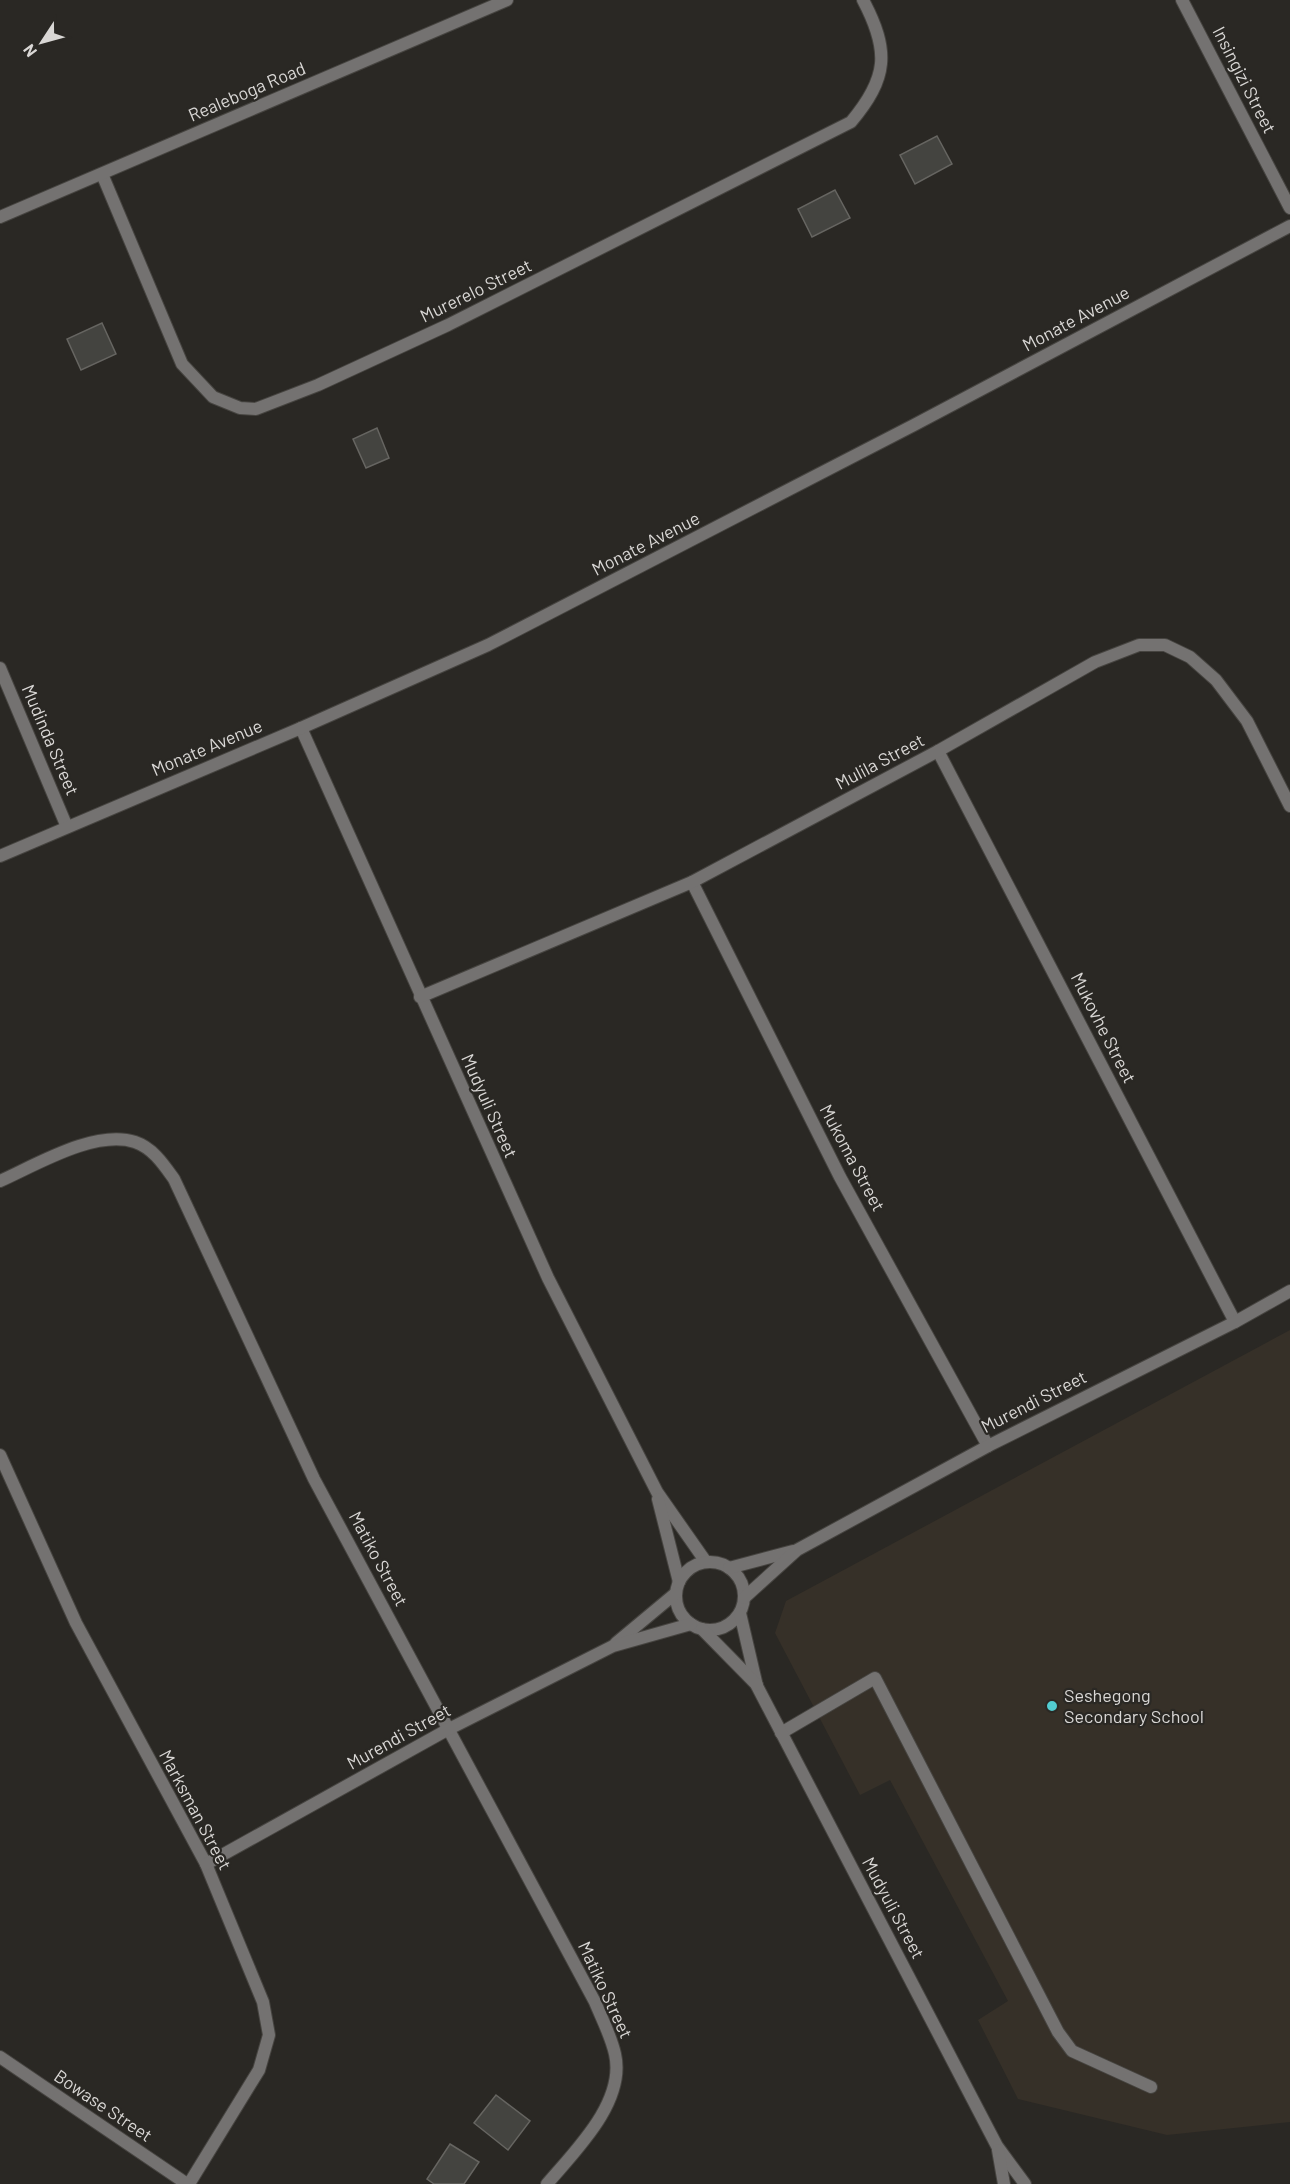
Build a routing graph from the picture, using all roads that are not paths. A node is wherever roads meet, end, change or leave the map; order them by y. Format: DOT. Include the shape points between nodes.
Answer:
graph roads {
  1 [pos="507,0"];
  2 [pos="863,0"];
  3 [pos="1182,0"];
  4 [pos="102,174"];
  5 [pos="1290,208"];
  6 [pos="0,217"];
  7 [pos="1290,226"];
  8 [pos="0,668"];
  9 [pos="302,728"];
  10 [pos="938,751"];
  11 [pos="1290,806"];
  12 [pos="67,827"];
  13 [pos="0,856"];
  14 [pos="692,882"];
  15 [pos="420,997"];
  16 [pos="0,1181"];
  17 [pos="1290,1291"];
  18 [pos="1235,1322"];
  19 [pos="988,1446"];
  20 [pos="0,1455"];
  21 [pos="657,1492"];
  22 [pos="797,1550"];
  23 [pos="706,1562"];
  24 [pos="729,1568"];
  25 [pos="678,1588"];
  26 [pos="744,1598"];
  27 [pos="740,1613"];
  28 [pos="697,1626"];
  29 [pos="613,1646"];
  30 [pos="757,1686"];
  31 [pos="447,1730"];
  32 [pos="782,1733"];
  33 [pos="206,1864"];
  34 [pos="0,2057"];
  35 [pos="1151,2087"];
  36 [pos="997,2146"];
  37 [pos="188,2184"];
  38 [pos="547,2184"];
  39 [pos="1004,2184"];
  40 [pos="1025,2184"];
  1 -- 4 [label="street, Realeboga Road"];
  2 -- 4 [label="street, Murerelo Street" via="882,47 881,73 870,99 851,122 448,325 256,409 233,406 213,397 182,364"];
  3 -- 5 [label="street, Insingizi Street"];
  4 -- 6 [label="street, Realeboga Road"];
  7 -- 9 [label="street, Monate Avenue" via="488,645"];
  8 -- 12 [label="street, Mudinda Street"];
  9 -- 12 [label="street, Monate Avenue"];
  9 -- 15 [label="street, Mudyuli Street"];
  10 -- 11 [label="street, Mulila Street" via="1095,662 1139,645 1165,645 1190,657 1216,680 1247,721"];
  10 -- 14 [label="street, Mulila Street"];
  10 -- 18 [label="street, Mukovhe Street"];
  12 -- 13 [label="street, Monate Avenue"];
  14 -- 15 [label="street, Mulila Street"];
  14 -- 19 [label="street, Mukoma Street" via="840,1177"];
  15 -- 21 [label="street, Mudyuli Street" via="548,1278"];
  16 -- 31 [label="street, Matiko Street" via="72,1149 120,1139 136,1142 162,1162 174,1179 315,1479"];
  17 -- 18 [label="street, Murendi Street"];
  18 -- 19 [label="street, Murendi Street"];
  19 -- 22 [label="street, Murendi Street"];
  20 -- 33 [label="street, Marksman Street" via="76,1623"];
  21 -- 23 [label="street, Mudyuli Street"];
  21 -- 25 [label="street, Mudyuli Street"];
  22 -- 24 [label="street, Murendi Street"];
  22 -- 26 [label="street, Murendi Street"];
  23 -- 24 [label="street"];
  23 -- 25 [label="street" via="695,1565"];
  24 -- 26 [label="street" via="738,1576"];
  25 -- 28 [label="street" via="678,1605"];
  25 -- 29 [label="street, Murendi Street"];
  26 -- 27 [label="street"];
  27 -- 28 [label="street" via="723,1627"];
  27 -- 30 [label="street, Mudyuli Street"];
  28 -- 29 [label="street, Murendi Street"];
  28 -- 30 [label="street, Mudyuli Street"];
  29 -- 31 [label="street, Murendi Street"];
  30 -- 32 [label="street, Mudyuli Street"];
  31 -- 33 [label="street, Murendi Street"];
  31 -- 38 [label="street, Matiko Street" via="590,1993 616,2056 609,2103"];
  32 -- 35 [label="street" via="875,1678 1058,2032 1072,2051"];
  32 -- 36 [label="street, Mudyuli Street"];
  33 -- 37 [label="street, Marksman Street" via="263,2002 269,2035 259,2070"];
  34 -- 37 [label="street, Bowase Street"];
  36 -- 39 [label="street, Mudyuli Street"];
  36 -- 40 [label="street, Mudyuli Street"];
}
